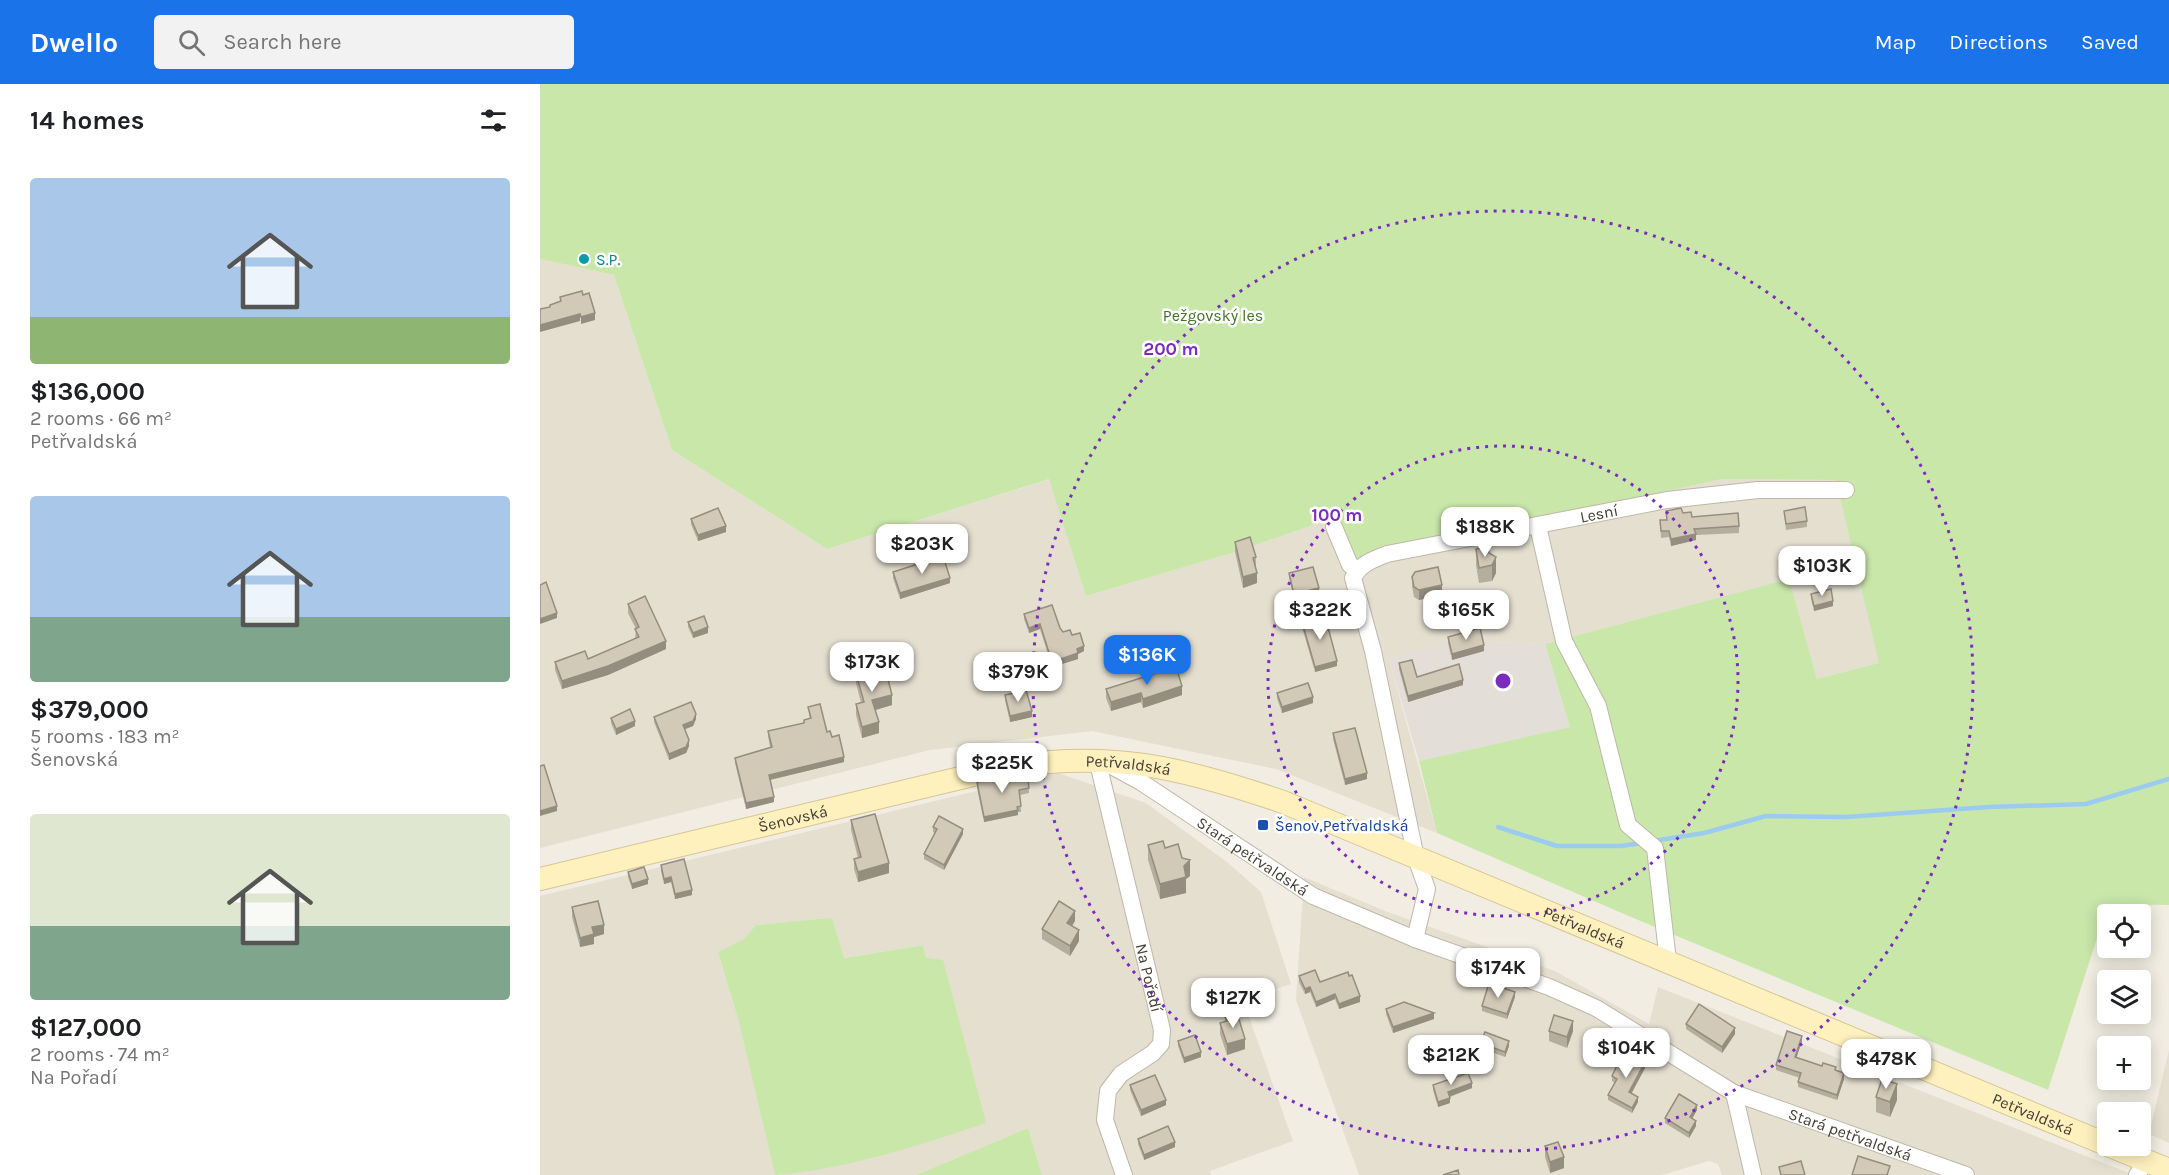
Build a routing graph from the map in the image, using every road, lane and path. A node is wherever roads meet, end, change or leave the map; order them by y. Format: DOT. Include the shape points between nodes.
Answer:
graph roads {
  1 [pos="1846,490"];
  2 [pos="1538,526"];
  3 [pos="1334,527"];
  4 [pos="1357,569"];
  5 [pos="1097,759"];
  6 [pos="1046,761"];
  7 [pos="1416,858"];
  8 [pos="540,879"];
  9 [pos="1415,939"];
  10 [pos="1668,961"];
  11 [pos="1734,1093"];
  12 [pos="2097,1140"];
  13 [pos="2124,1156"];
  14 [pos="2141,1168"];
  15 [pos="2169,1170"];
  16 [pos="1124,1175"];
  17 [pos="1753,1175"];
  18 [pos="1966,1175"];
  1 -- 2 [label="street, Lesní" via="1758,490 1667,500"];
  2 -- 4 [label="street, Lesní" via="1387,555"];
  2 -- 10 [label="street" via="1564,641 1598,706 1628,825 1655,848"];
  3 -- 4 [label="street" via="1350,565"];
  4 -- 7 [label="street" via="1353,579 1373,651"];
  5 -- 6 [label="main road, Petřvaldská"];
  5 -- 7 [label="main road, Petřvaldská" via="1149,764 1244,789"];
  5 -- 9 [label="street, Stará petřvaldská" via="1141,782 1313,896"];
  5 -- 16 [label="street, Na Pořadí" via="1162,1030 1161,1044 1121,1074 1108,1091 1105,1120"];
  6 -- 8 [label="main road, Šenovská" via="965,776"];
  7 -- 9 [label="street" via="1427,889"];
  7 -- 10 [label="main road, Petřvaldská"];
  9 -- 11 [label="street, Stará petřvaldská" via="1596,1008"];
  10 -- 12 [label="main road, Petřvaldská"];
  11 -- 17 [label="street"];
  11 -- 18 [label="street, Stará petřvaldská"];
  13 -- 14 [label="main road, Petřvaldská"];
  14 -- 15 [label="main road, Petřvaldská"];
}
